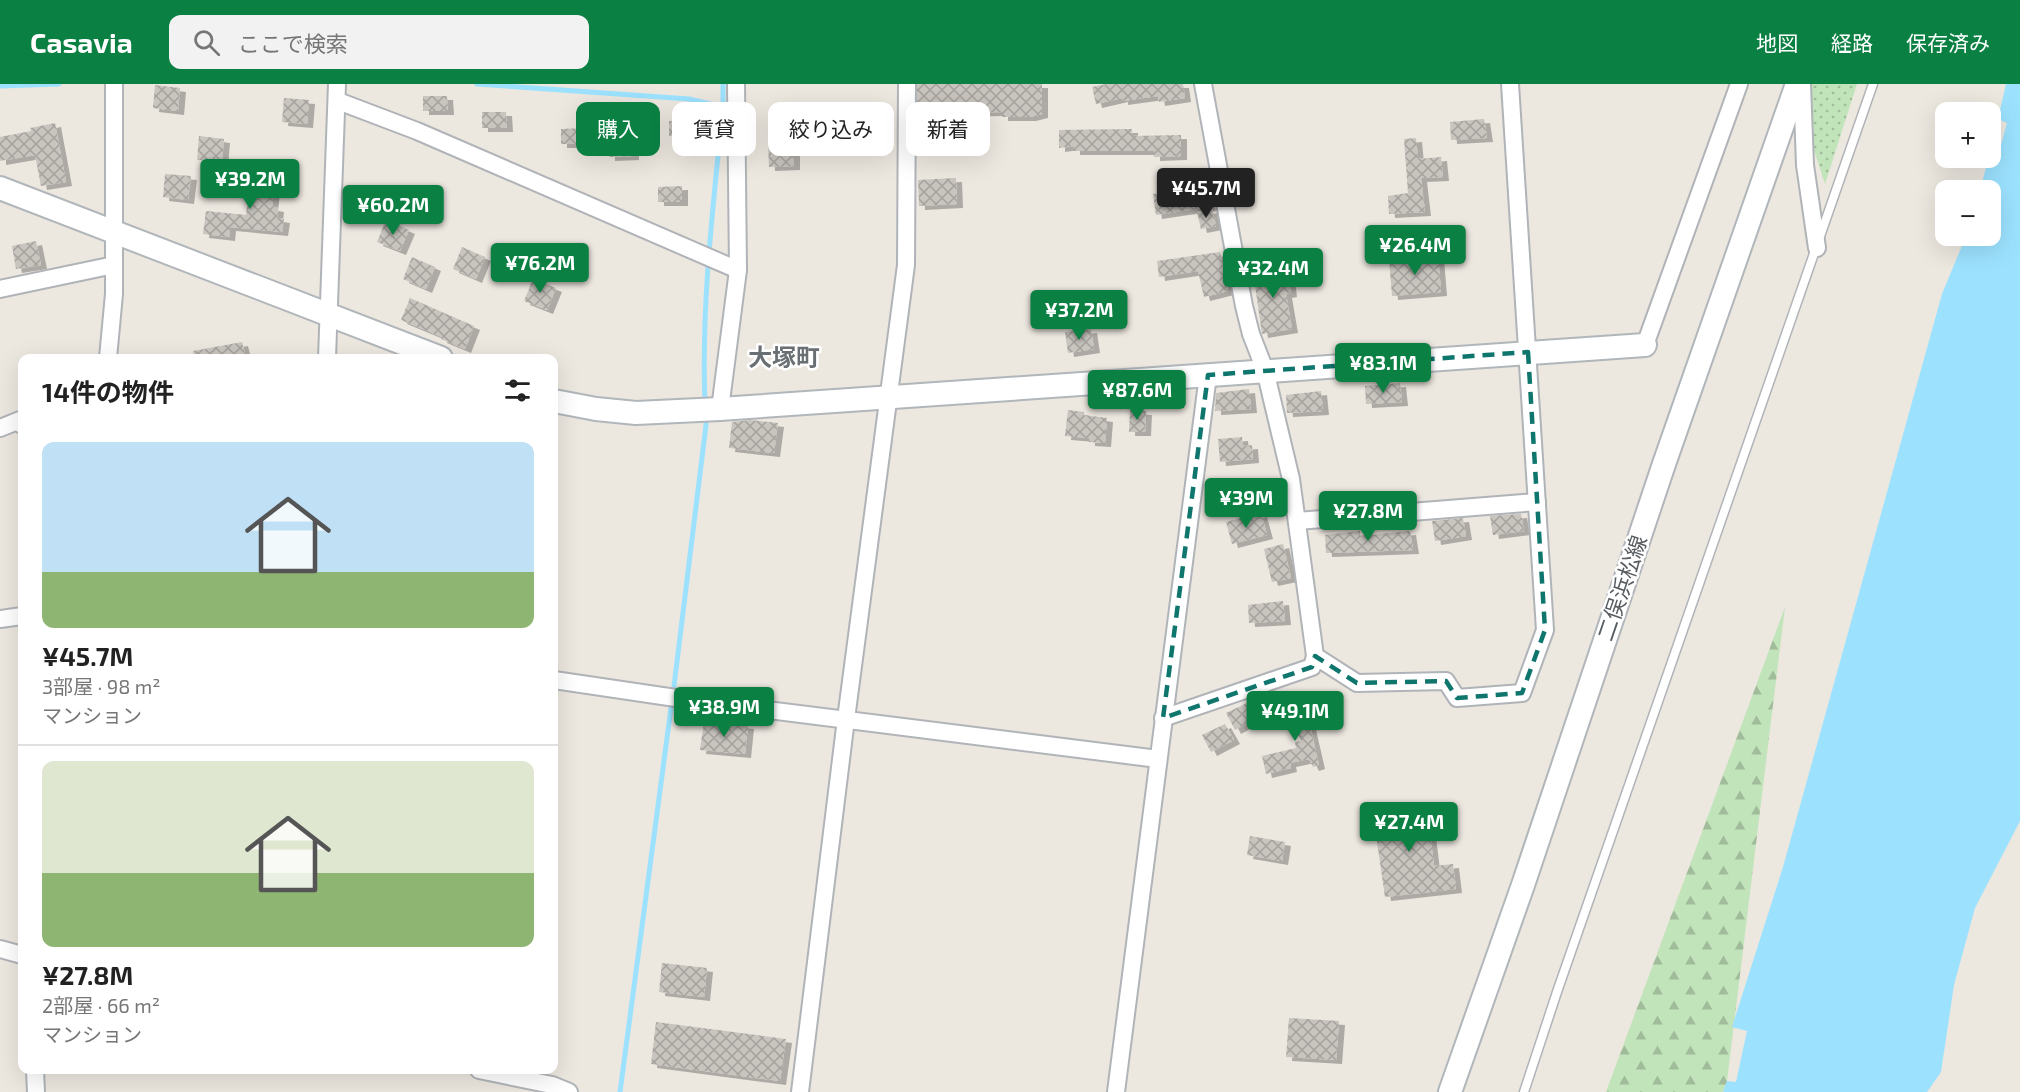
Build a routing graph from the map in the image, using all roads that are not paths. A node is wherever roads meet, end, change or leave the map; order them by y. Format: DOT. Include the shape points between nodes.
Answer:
graph roads {
  1 [pos="114,84"];
  2 [pos="736,84"];
  3 [pos="907,84"];
  4 [pos="1203,84"];
  5 [pos="1510,84"];
  6 [pos="1739,84"];
  7 [pos="1797,84"];
  8 [pos="1802,84"];
  9 [pos="1873,84"];
  10 [pos="338,92"];
  11 [pos="0,188"];
  12 [pos="114,232"];
  13 [pos="1816,248"];
  14 [pos="114,265"];
  15 [pos="738,270"];
  16 [pos="0,290"];
  17 [pos="329,315"];
  18 [pos="1645,345"];
  19 [pos="1528,352"];
  20 [pos="108,354"];
  21 [pos="327,354"];
  22 [pos="431,354"];
  23 [pos="1265,370"];
  24 [pos="1208,375"];
  25 [pos="890,398"];
  26 [pos="558,402"];
  27 [pos="720,409"];
  28 [pos="18,421"];
  29 [pos="0,428"];
  30 [pos="1537,502"];
  31 [pos="1297,520"];
  32 [pos="18,617"];
  33 [pos="0,619"];
  34 [pos="1315,656"];
  35 [pos="558,681"];
  36 [pos="1163,718"];
  37 [pos="846,719"];
  38 [pos="1158,759"];
  39 [pos="0,949"];
  40 [pos="18,954"];
  41 [pos="35,1074"];
  42 [pos="498,1074"];
  43 [pos="36,1092"];
  44 [pos="569,1092"];
  45 [pos="800,1092"];
  46 [pos="1116,1092"];
  47 [pos="1450,1092"];
  48 [pos="1524,1092"];
  1 -- 12 [label="street"];
  2 -- 15 [label="street"];
  3 -- 25 [label="street" via="906,265"];
  4 -- 23 [label="street" via="1244,306"];
  5 -- 19 [label="street"];
  6 -- 18 [label="street"];
  7 -- 47 [label="street, 二俣浜松線"];
  8 -- 13 [label="street" via="1805,165"];
  9 -- 13 [label="lane"];
  10 -- 15 [label="street" via="417,131"];
  10 -- 17 [label="street"];
  11 -- 12 [label="street"];
  12 -- 14 [label="street"];
  12 -- 17 [label="street"];
  13 -- 48 [label="lane"];
  14 -- 16 [label="street"];
  14 -- 20 [label="street"];
  15 -- 27 [label="street"];
  17 -- 21 [label="street"];
  17 -- 22 [label="street"];
  18 -- 19 [label="street"];
  19 -- 23 [label="street"];
  19 -- 30 [label="street"];
  23 -- 24 [label="street"];
  23 -- 31 [label="street"];
  24 -- 25 [label="street"];
  24 -- 36 [label="street"];
  25 -- 27 [label="street"];
  25 -- 37 [label="street"];
  26 -- 27 [label="street" via="636,413"];
  28 -- 29 [label="street"];
  30 -- 31 [label="street"];
  30 -- 34 [label="street" via="1545,630 1522,693 1458,698 1446,681 1357,683"];
  31 -- 34 [label="street"];
  32 -- 33 [label="street"];
  34 -- 36 [label="street" via="1312,667"];
  35 -- 37 [label="street"];
  36 -- 38 [label="street"];
  37 -- 38 [label="street"];
  37 -- 45 [label="street"];
  38 -- 46 [label="street"];
  39 -- 40 [label="street"];
  41 -- 43 [label="street"];
  42 -- 44 [label="street"];
}
